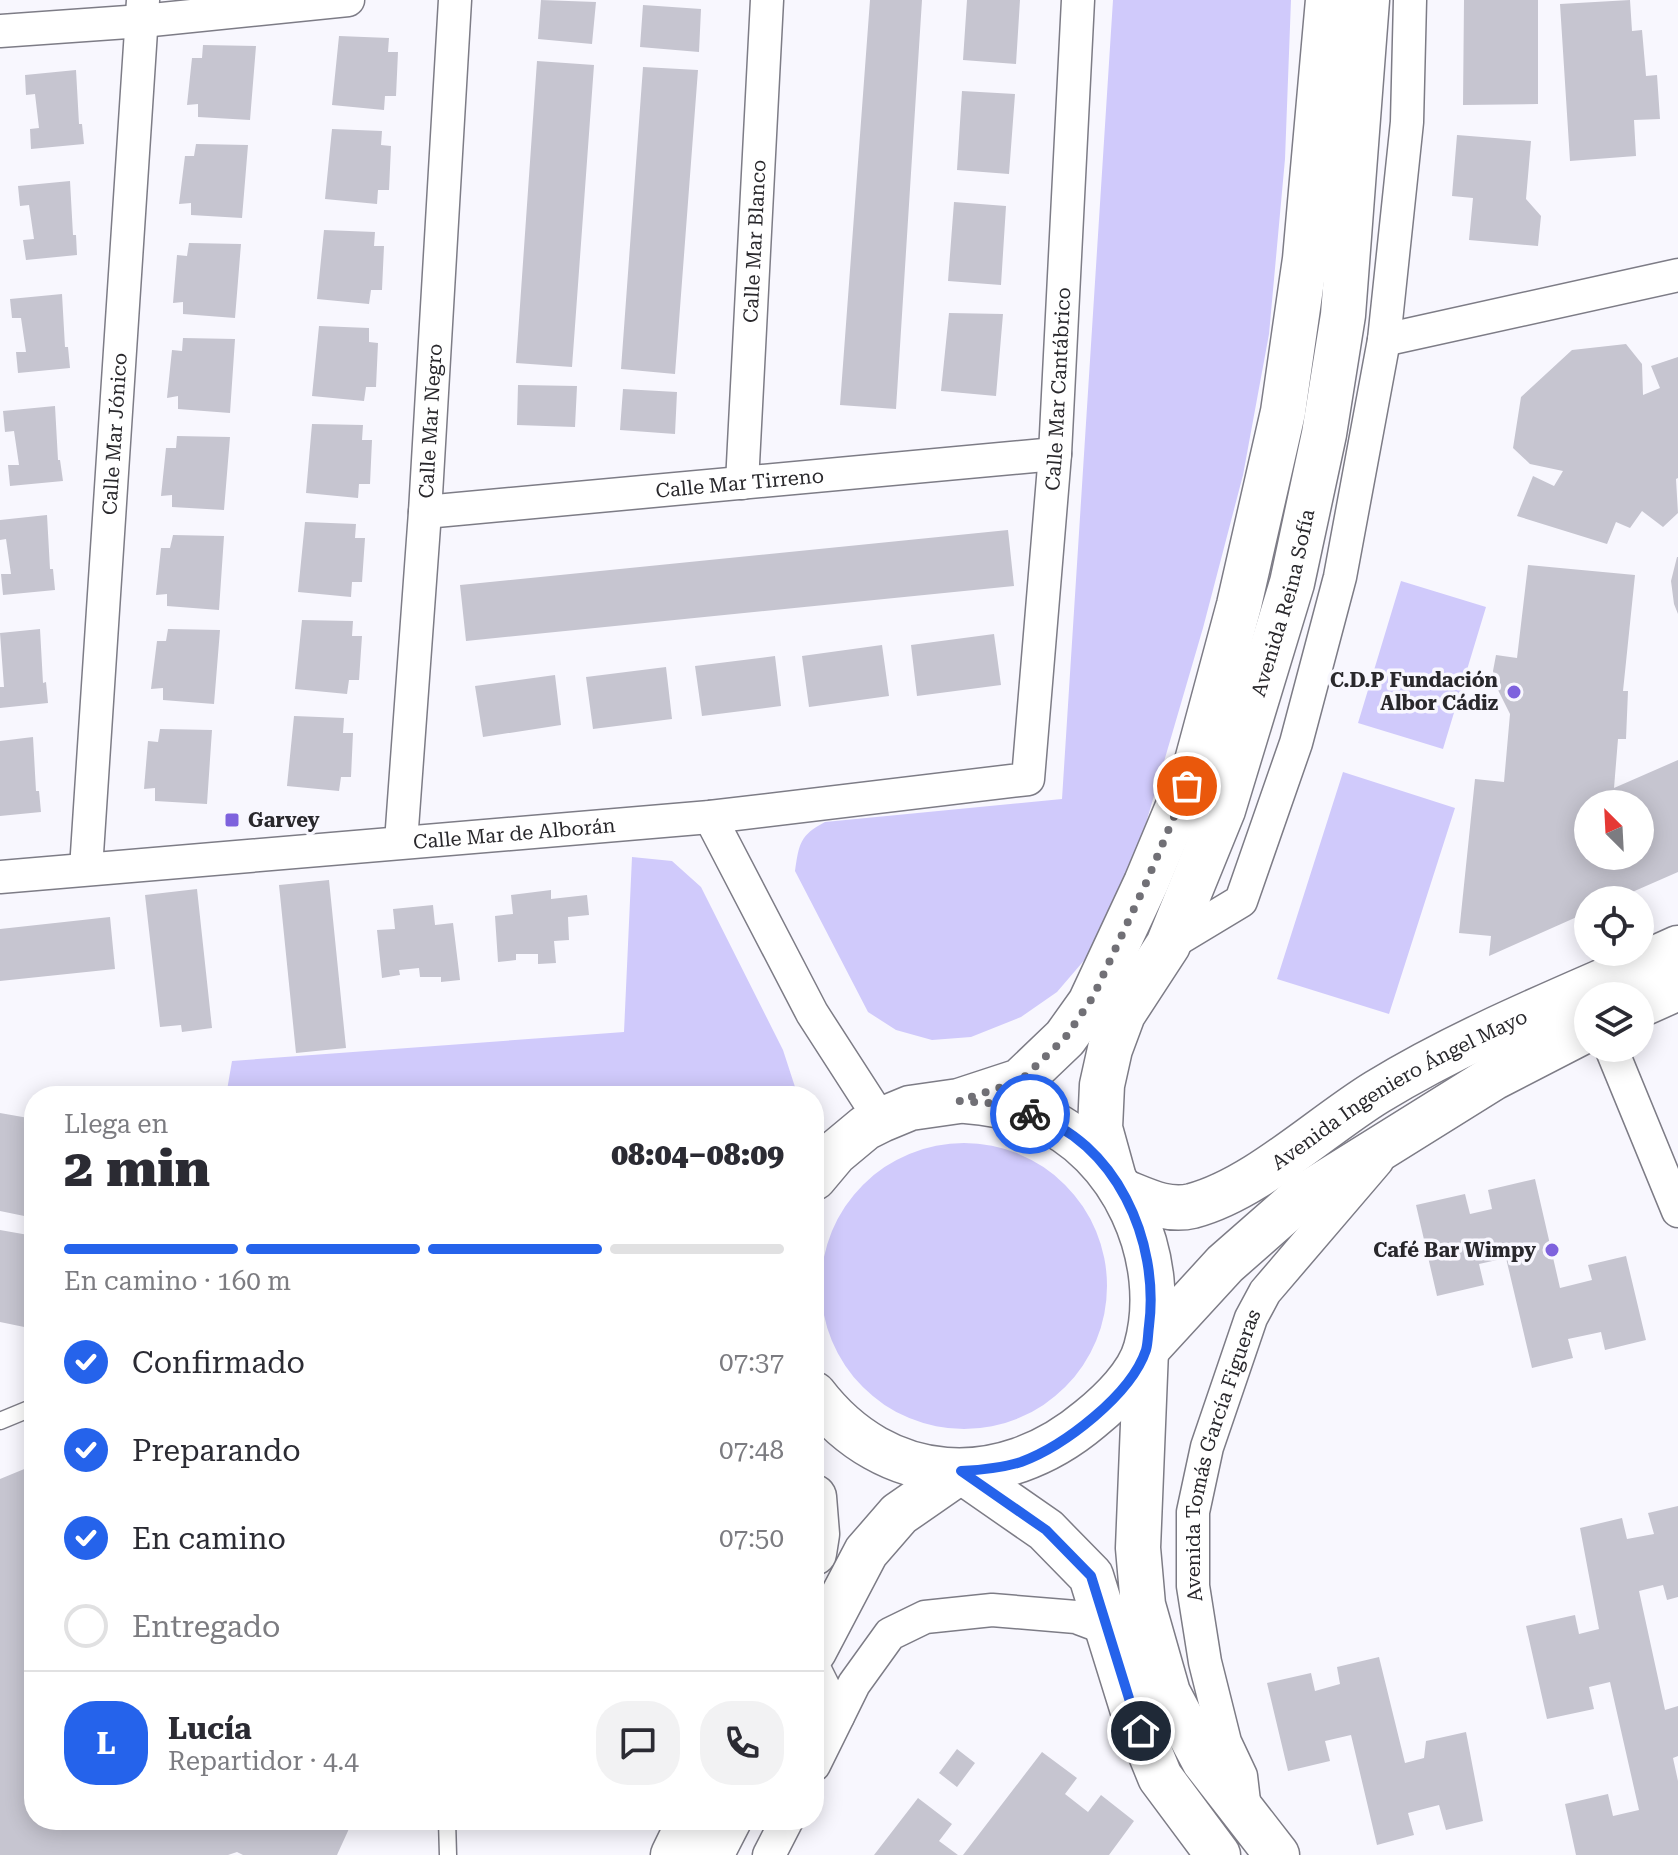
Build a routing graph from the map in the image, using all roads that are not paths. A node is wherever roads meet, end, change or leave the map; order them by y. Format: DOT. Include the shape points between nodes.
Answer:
graph roads {
  1 [pos="348,0"];
  2 [pos="455,0"];
  3 [pos="767,0"];
  4 [pos="1078,0"];
  5 [pos="1328,0"];
  6 [pos="1367,0"];
  7 [pos="1410,0"];
  8 [pos="142,10"];
  9 [pos="0,31"];
  10 [pos="1678,275"];
  11 [pos="1384,340"];
  12 [pos="1055,454"];
  13 [pos="742,483"];
  14 [pos="425,512"];
  15 [pos="1028,779"];
  16 [pos="710,817"];
  17 [pos="401,842"];
  18 [pos="86,869"];
  19 [pos="0,877"];
  20 [pos="1168,945"];
  21 [pos="1678,948"];
  22 [pos="1678,988"];
  23 [pos="1654,999"];
  24 [pos="1574,1036"];
  25 [pos="1617,1062"];
  26 [pos="959,1101"];
  27 [pos="881,1120"];
  28 [pos="1395,1138"];
  29 [pos="824,1166"];
  30 [pos="1117,1183"];
  31 [pos="1678,1211"];
  32 [pos="1146,1350"];
  33 [pos="824,1407"];
  34 [pos="24,1411"];
  35 [pos="0,1421"];
  36 [pos="961,1471"];
  37 [pos="1108,1629"];
  38 [pos="824,1632"];
  39 [pos="824,1688"];
  40 [pos="838,1716"];
  41 [pos="824,1745"];
  42 [pos="1246,1817"];
  43 [pos="447,1830"];
  44 [pos="685,1830"];
  45 [pos="724,1830"];
  46 [pos="782,1830"];
  47 [pos="448,1855"];
  48 [pos="673,1855"];
  49 [pos="711,1855"];
  50 [pos="769,1855"];
  51 [pos="1218,1855"];
  52 [pos="1277,1855"];
  1 -- 8 [label="street"];
  2 -- 14 [label="street, Calle Mar Negro"];
  3 -- 13 [label="street, Calle Mar Blanco"];
  4 -- 12 [label="street, Calle Mar Cantábrico"];
  5 -- 26 [label="main road, Avenida Reina Sofía" via="1305,259 1283,412 1197,761 1090,1003 1065,1038 1020,1081"];
  6 -- 20 [label="main road, Avenida Reina Sofía" via="1343,315 1324,434 1292,583 1223,810"];
  7 -- 11 [label="street" via="1407,122"];
  8 -- 9 [label="street"];
  8 -- 18 [label="street, Calle Mar Jónico"];
  10 -- 11 [label="street"];
  11 -- 20 [label="street" via="1340,577 1269,827 1241,901"];
  12 -- 13 [label="street, Calle Mar Tirreno"];
  12 -- 15 [label="street, Calle Mar Cantábrico"];
  13 -- 14 [label="street, Calle Mar Tirreno"];
  14 -- 17 [label="street, Calle Mar Negro"];
  15 -- 16 [label="street, Calle Mar de Alborán"];
  16 -- 17 [label="street, Calle Mar de Alborán"];
  16 -- 27 [label="street" via="812,1013"];
  17 -- 18 [label="street, Calle Mar de Alborán"];
  18 -- 19 [label="street, Calle Mar de Alborán"];
  20 -- 30 [label="main road, Avenida Reina Sofía" via="1123,1014 1102,1085 1100,1128"];
  21 -- 30 [label="main road, Avenida Ingeniero Ángel Mayo" via="1467,1043 1377,1092 1232,1190 1191,1206 1166,1208"];
  22 -- 23 [label="main road"];
  24 -- 28 [label="main road, Avenida Ingeniero Ángel Mayo"];
  25 -- 31 [label="street"];
  26 -- 27 [label="main road, Avenida Reina Sofía" via="910,1108"];
  26 -- 30 [label="main road, Avenida Reina Sofía" via="1001,1104 1039,1117 1078,1140"];
  27 -- 29 [label="main road, Avenida Reina Sofía"];
  28 -- 32 [label="main road, Avenida Ingeniero Ángel Mayo" via="1299,1199 1225,1264"];
  28 -- 42 [label="street, Avenida Tomás García Figueras" via="1265,1292 1251,1318 1207,1447 1193,1512 1193,1586 1205,1662 1225,1742 1241,1776"];
  30 -- 32 [label="main road, Avenida Reina Sofía" via="1133,1210 1151,1280"];
  32 -- 36 [label="main road, Avenida Reina Sofía" via="1123,1388 1067,1439 1022,1461"];
  32 -- 42 [label="main road" via="1138,1548 1143,1605 1168,1693 1204,1761"];
  33 -- 36 [label="main road, Avenida Reina Sofía" via="875,1449 925,1467"];
  34 -- 35 [label="lane"];
  36 -- 37 [label="main road" via="1046,1530 1091,1576"];
  36 -- 38 [label="main road, Avenida Reina Sofía" via="899,1514 866,1552"];
  37 -- 40 [label="street" via="1076,1617 992,1610 925,1617 890,1634"];
  37 -- 51 [label="main road" via="1160,1777"];
  39 -- 40 [label="street"];
  40 -- 41 [label="street"];
  42 -- 52 [label="main road"];
  43 -- 47 [label="lane"];
  44 -- 48 [label="main road"];
  45 -- 49 [label="main road"];
  46 -- 50 [label="street"];
}
